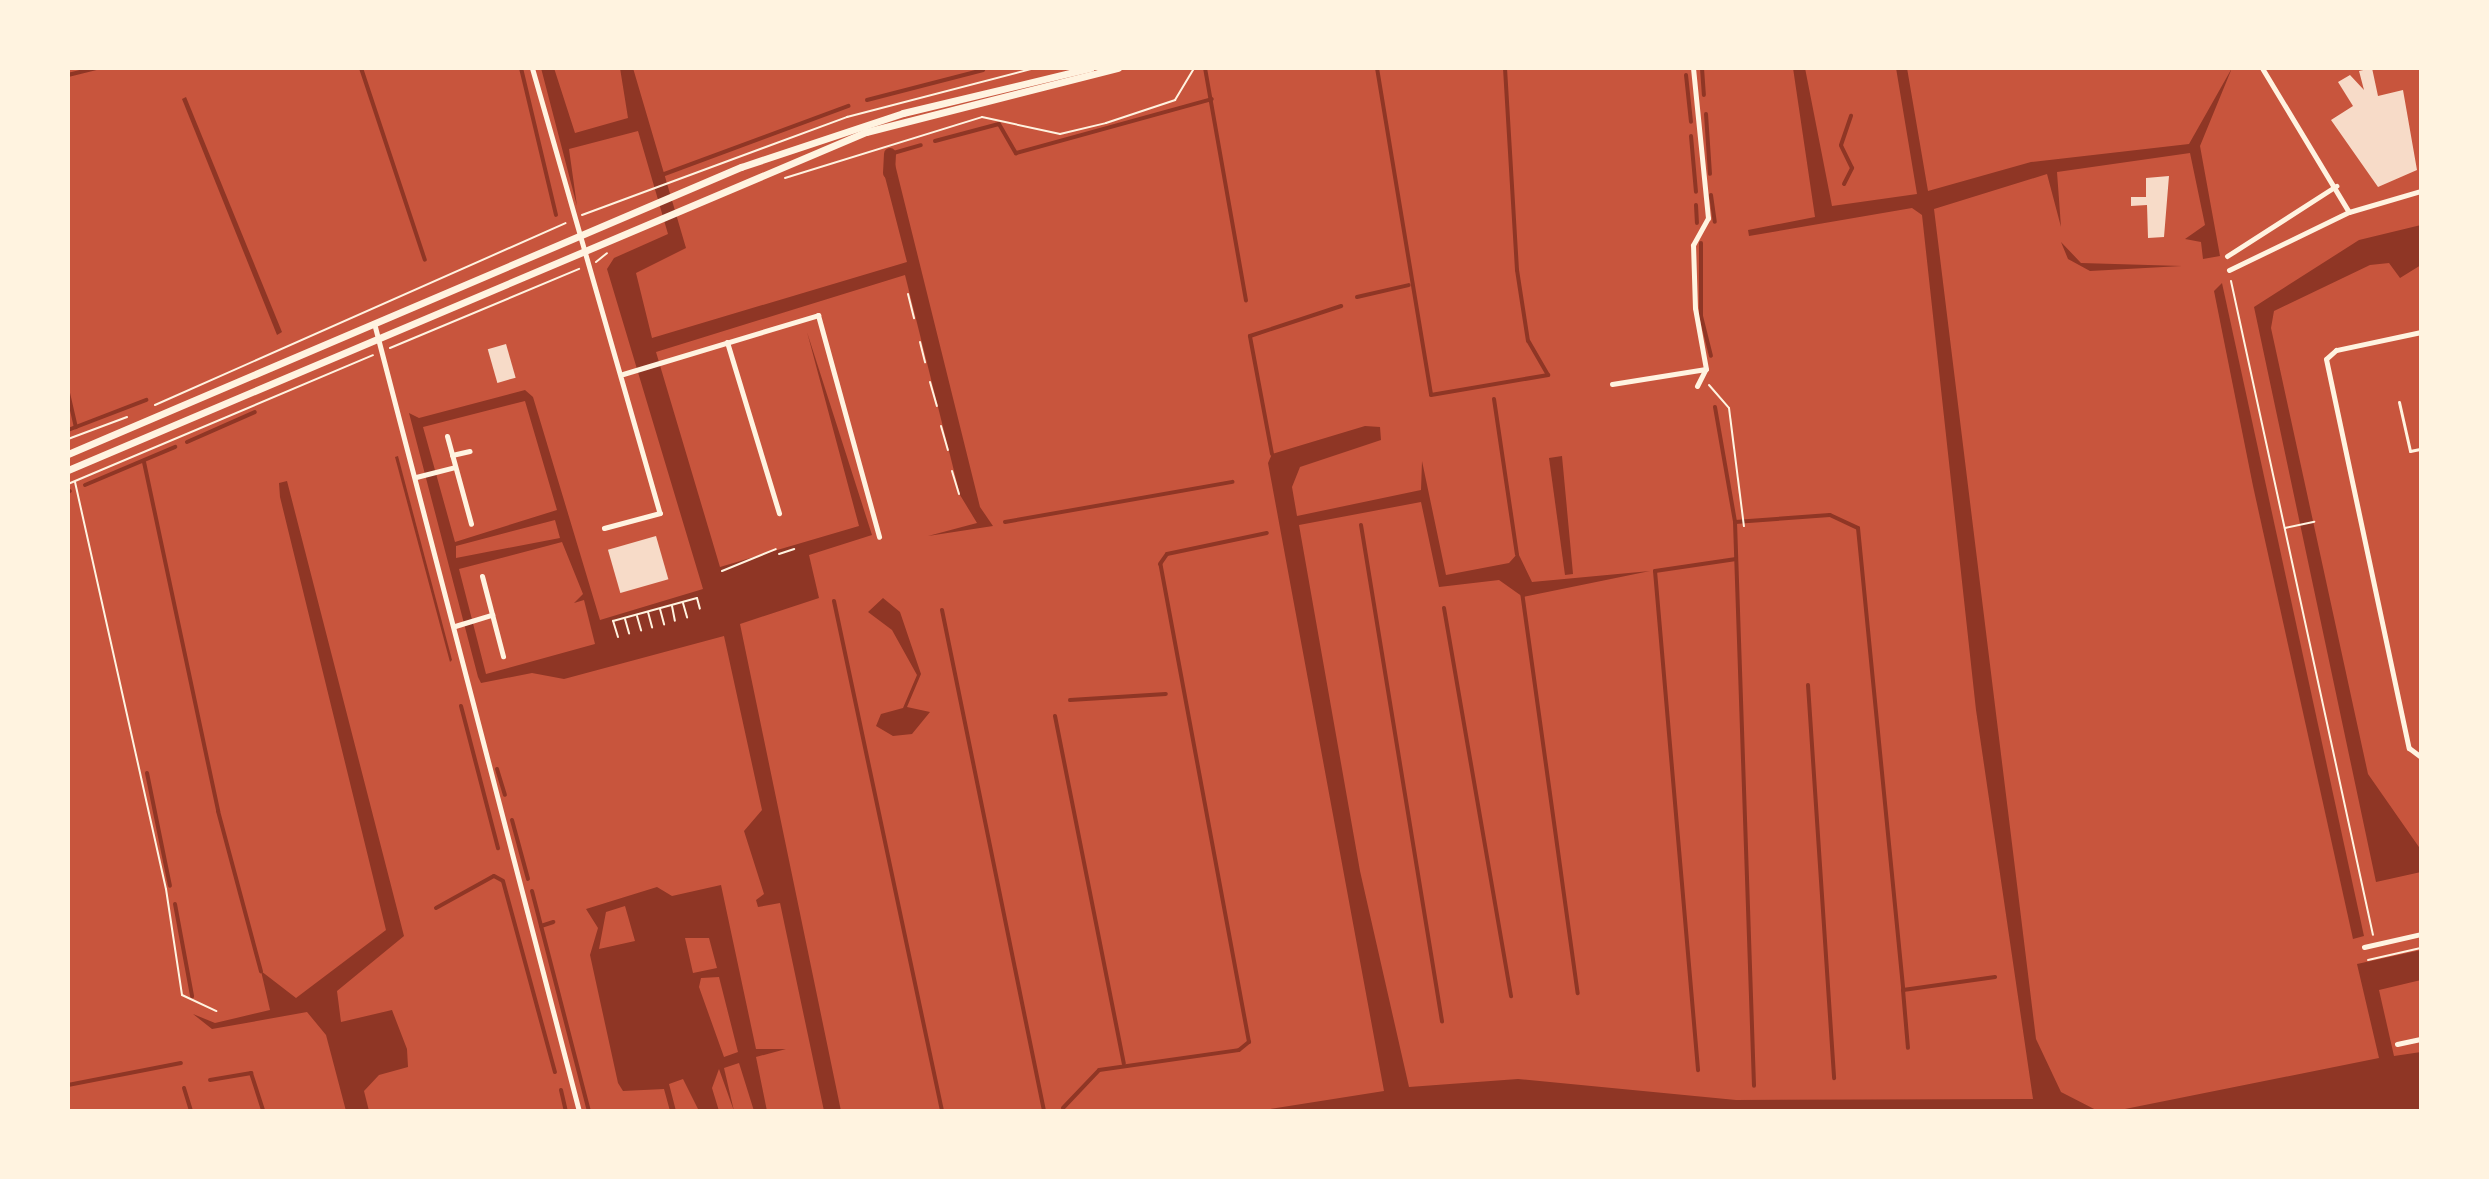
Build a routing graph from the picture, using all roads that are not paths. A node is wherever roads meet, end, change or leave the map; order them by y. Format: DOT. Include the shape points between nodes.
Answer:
graph roads {
  1 [pos="532,68"];
  2 [pos="1091,68"];
  3 [pos="1118,68"];
  4 [pos="1693,68"];
  5 [pos="2262,68"];
  6 [pos="2336,186"];
  7 [pos="2421,191"];
  8 [pos="2349,212"];
  9 [pos="579,234"];
  10 [pos="583,249"];
  11 [pos="2227,256"];
  12 [pos="2229,270"];
  13 [pos="374,323"];
  14 [pos="2421,332"];
  15 [pos="378,334"];
  16 [pos="727,342"];
  17 [pos="1706,369"];
  18 [pos="622,374"];
  19 [pos="1612,384"];
  20 [pos="1697,386"];
  21 [pos="2399,402"];
  22 [pos="447,436"];
  23 [pos="2420,449"];
  24 [pos="470,451"];
  25 [pos="68,454"];
  26 [pos="452,455"];
  27 [pos="455,467"];
  28 [pos="70,470"];
  29 [pos="419,476"];
  30 [pos="779,513"];
  31 [pos="471,524"];
  32 [pos="604,528"];
  33 [pos="879,537"];
  34 [pos="482,576"];
  35 [pos="492,615"];
  36 [pos="458,625"];
  37 [pos="503,656"];
  38 [pos="2421,757"];
  39 [pos="2421,934"];
  40 [pos="2364,947"];
  41 [pos="2421,1039"];
  42 [pos="2397,1044"];
  43 [pos="579,1111"];
  1 -- 9 [label="street"];
  2 -- 9 [label="main road" via="848,130"];
  3 -- 10 [label="main road" via="903,120"];
  4 -- 17 [label="street" via="1708,218 1693,245 1695,308"];
  5 -- 6 [label="street"];
  6 -- 8 [label="street"];
  6 -- 11 [label="street"];
  7 -- 8 [label="street"];
  8 -- 12 [label="street"];
  9 -- 10 [label="street"];
  9 -- 13 [label="main road"];
  10 -- 15 [label="main road"];
  10 -- 18 [label="street"];
  13 -- 15 [label="street"];
  13 -- 25 [label="main road"];
  14 -- 38 [label="street" via="2336,350 2326,359 2409,746"];
  15 -- 28 [label="main road"];
  15 -- 29 [label="street"];
  16 -- 18 [label="street"];
  16 -- 30 [label="street"];
  16 -- 33 [label="street" via="818,315"];
  17 -- 19 [label="street"];
  17 -- 20 [label="street"];
  18 -- 32 [label="street" via="660,513"];
  21 -- 23 [label="lane" via="2410,451"];
  22 -- 26 [label="street"];
  24 -- 26 [label="street"];
  26 -- 27 [label="street"];
  27 -- 29 [label="street"];
  27 -- 31 [label="street"];
  29 -- 36 [label="street"];
  34 -- 35 [label="street"];
  35 -- 36 [label="street"];
  35 -- 37 [label="street"];
  36 -- 43 [label="street"];
  39 -- 40 [label="street"];
  41 -- 42 [label="street"];
}
